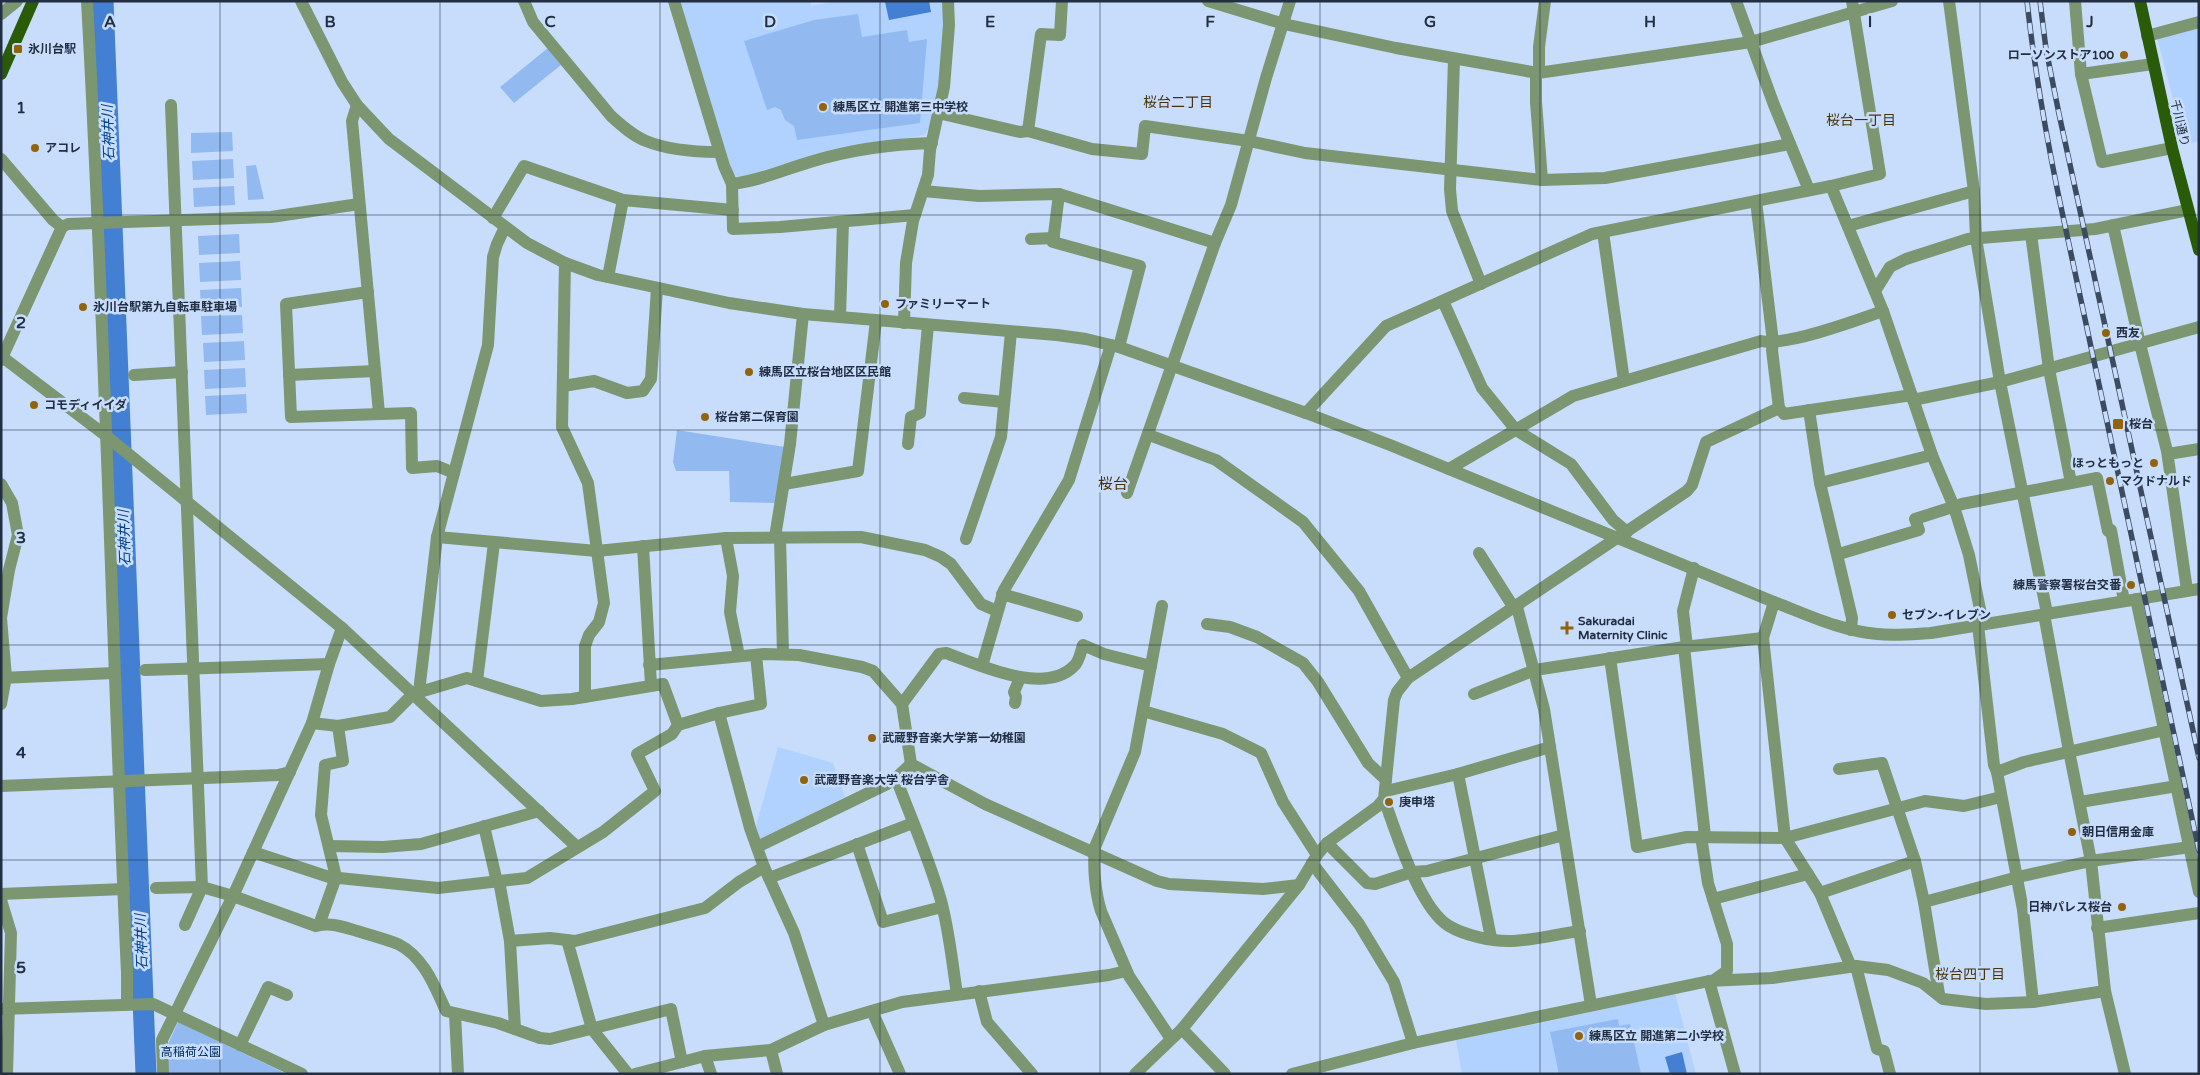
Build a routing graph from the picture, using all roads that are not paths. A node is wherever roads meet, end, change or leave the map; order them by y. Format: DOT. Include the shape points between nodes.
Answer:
graph roads {
  1 [pos="17,1"];
  2 [pos="33,1"];
  3 [pos="87,1"];
  4 [pos="301,1"];
  5 [pos="524,1"];
  6 [pos="674,1"];
  7 [pos="948,1"];
  8 [pos="1062,1"];
  9 [pos="1208,1"];
  10 [pos="1290,1"];
  11 [pos="1545,1"];
  12 [pos="1736,1"];
  13 [pos="1892,1"];
  14 [pos="1949,1"];
  15 [pos="2075,1"];
  16 [pos="2140,1"];
  17 [pos="1853,7"];
  18 [pos="1,14"];
  19 [pos="2199,22"];
  20 [pos="1284,24"];
  21 [pos="2147,36"];
  22 [pos="1751,42"];
  23 [pos="1454,59"];
  24 [pos="2153,64"];
  25 [pos="1538,73"];
  26 [pos="1,74"];
  27 [pos="2081,74"];
  28 [pos="357,105"];
  29 [pos="171,106"];
  30 [pos="938,113"];
  31 [pos="1028,131"];
  32 [pos="1250,141"];
  33 [pos="932,143"];
  34 [pos="1790,144"];
  35 [pos="2172,148"];
  36 [pos="719,152"];
  37 [pos="1,160"];
  38 [pos="1451,169"];
  39 [pos="1542,180"];
  40 [pos="732,184"];
  41 [pos="1831,186"];
  42 [pos="1809,190"];
  43 [pos="923,191"];
  44 [pos="1974,191"];
  45 [pos="1059,194"];
  46 [pos="623,200"];
  47 [pos="1756,201"];
  48 [pos="359,204"];
  49 [pos="732,210"];
  50 [pos="2188,210"];
  51 [pos="915,215"];
  52 [pos="493,218"];
  53 [pos="176,220"];
  54 [pos="843,222"];
  55 [pos="98,224"];
  56 [pos="2113,225"];
  57 [pos="1848,226"];
  58 [pos="62,227"];
  59 [pos="505,227"];
  60 [pos="1603,232"];
  61 [pos="2031,234"];
  62 [pos="1054,238"];
  63 [pos="1976,238"];
  64 [pos="1031,239"];
  65 [pos="1215,243"];
  66 [pos="2199,250"];
  67 [pos="565,263"];
  68 [pos="608,277"];
  69 [pos="1481,284"];
  70 [pos="658,288"];
  71 [pos="1875,291"];
  72 [pos="368,292"];
  73 [pos="1442,301"];
  74 [pos="1883,311"];
  75 [pos="803,314"];
  76 [pos="840,317"];
  77 [pos="876,320"];
  78 [pos="904,323"];
  79 [pos="928,325"];
  80 [pos="2199,327"];
  81 [pos="1011,332"];
  82 [pos="1774,342"];
  83 [pos="2140,344"];
  84 [pos="1115,346"];
  85 [pos="2,358"];
  86 [pos="1173,366"];
  87 [pos="2049,369"];
  88 [pos="375,371"];
  89 [pos="182,372"];
  90 [pos="134,375"];
  91 [pos="289,375"];
  92 [pos="1624,380"];
  93 [pos="2000,382"];
  94 [pos="563,386"];
  95 [pos="964,398"];
  96 [pos="1912,398"];
  97 [pos="1004,402"];
  98 [pos="1779,408"];
  99 [pos="1809,410"];
  100 [pos="379,413"];
  101 [pos="1306,413"];
  102 [pos="1516,430"];
  103 [pos="105,435"];
  104 [pos="1149,435"];
  105 [pos="908,444"];
  106 [pos="2199,449"];
  107 [pos="2168,454"];
  108 [pos="1932,455"];
  109 [pos="1449,469"];
  110 [pos="454,473"];
  111 [pos="2071,483"];
  112 [pos="1,484"];
  113 [pos="784,484"];
  114 [pos="1820,484"];
  115 [pos="2022,492"];
  116 [pos="1127,493"];
  117 [pos="188,502"];
  118 [pos="1954,507"];
  119 [pos="1622,535"];
  120 [pos="437,537"];
  121 [pos="777,537"];
  122 [pos="726,538"];
  123 [pos="966,539"];
  124 [pos="494,543"];
  125 [pos="642,546"];
  126 [pos="597,551"];
  127 [pos="1479,553"];
  128 [pos="1839,554"];
  129 [pos="1694,568"];
  130 [pos="2193,589"];
  131 [pos="1002,594"];
  132 [pos="2130,600"];
  133 [pos="1774,602"];
  134 [pos="1162,606"];
  135 [pos="1515,608"];
  136 [pos="997,611"];
  137 [pos="2045,614"];
  138 [pos="1077,616"];
  139 [pos="1207,624"];
  140 [pos="1981,624"];
  141 [pos="342,628"];
  142 [pos="1851,630"];
  143 [pos="1763,638"];
  144 [pos="1686,647"];
  145 [pos="783,654"];
  146 [pos="756,655"];
  147 [pos="740,656"];
  148 [pos="1610,658"];
  149 [pos="329,664"];
  150 [pos="650,665"];
  151 [pos="982,666"];
  152 [pos="1151,666"];
  153 [pos="194,669"];
  154 [pos="145,670"];
  155 [pos="1535,670"];
  156 [pos="114,673"];
  157 [pos="3,677"];
  158 [pos="1020,678"];
  159 [pos="1408,678"];
  160 [pos="476,680"];
  161 [pos="652,686"];
  162 [pos="416,693"];
  163 [pos="1474,694"];
  164 [pos="585,697"];
  165 [pos="1015,703"];
  166 [pos="1,704"];
  167 [pos="902,704"];
  168 [pos="1143,711"];
  169 [pos="719,713"];
  170 [pos="312,724"];
  171 [pos="678,725"];
  172 [pos="338,726"];
  173 [pos="2165,730"];
  174 [pos="1550,747"];
  175 [pos="2069,751"];
  176 [pos="911,764"];
  177 [pos="1839,769"];
  178 [pos="290,772"];
  179 [pos="1997,772"];
  180 [pos="1458,774"];
  181 [pos="198,778"];
  182 [pos="896,778"];
  183 [pos="122,780"];
  184 [pos="1,786"];
  185 [pos="2177,786"];
  186 [pos="1385,790"];
  187 [pos="2002,797"];
  188 [pos="2080,802"];
  189 [pos="1899,809"];
  190 [pos="538,811"];
  191 [pos="912,823"];
  192 [pos="484,826"];
  193 [pos="1564,834"];
  194 [pos="1703,836"];
  195 [pos="1785,838"];
  196 [pos="1327,843"];
  197 [pos="857,844"];
  198 [pos="329,846"];
  199 [pos="577,847"];
  200 [pos="757,847"];
  201 [pos="2190,847"];
  202 [pos="253,852"];
  203 [pos="1095,852"];
  204 [pos="1476,858"];
  205 [pos="1315,859"];
  206 [pos="1915,861"];
  207 [pos="2091,861"];
  208 [pos="767,872"];
  209 [pos="1412,872"];
  210 [pos="1808,874"];
  211 [pos="336,877"];
  212 [pos="2018,877"];
  213 [pos="498,882"];
  214 [pos="1299,885"];
  215 [pos="202,887"];
  216 [pos="156,888"];
  217 [pos="124,889"];
  218 [pos="2199,892"];
  219 [pos="1820,893"];
  220 [pos="1,894"];
  221 [pos="233,896"];
  222 [pos="1713,899"];
  223 [pos="1,900"];
  224 [pos="1924,902"];
  225 [pos="942,907"];
  226 [pos="2199,913"];
  227 [pos="185,925"];
  228 [pos="319,925"];
  229 [pos="5,928"];
  230 [pos="2097,928"];
  231 [pos="1580,930"];
  232 [pos="1491,938"];
  233 [pos="567,940"];
  234 [pos="510,941"];
  235 [pos="1854,966"];
  236 [pos="1126,970"];
  237 [pos="1711,981"];
  238 [pos="2104,991"];
  239 [pos="978,992"];
  240 [pos="957,994"];
  241 [pos="1939,994"];
  242 [pos="287,995"];
  243 [pos="2033,1002"];
  244 [pos="130,1004"];
  245 [pos="1591,1005"];
  246 [pos="6,1010"];
  247 [pos="872,1010"];
  248 [pos="174,1013"];
  249 [pos="455,1014"];
  250 [pos="824,1025"];
  251 [pos="592,1029"];
  252 [pos="1182,1029"];
  253 [pos="515,1030"];
  254 [pos="1171,1039"];
  255 [pos="1412,1043"];
  256 [pos="240,1045"];
  257 [pos="771,1050"];
  258 [pos="705,1056"];
  259 [pos="682,1062"];
  260 [pos="1030,1073"];
  261 [pos="7,1074"];
  262 [pos="163,1074"];
  263 [pos="302,1074"];
  264 [pos="458,1074"];
  265 [pos="628,1074"];
  266 [pos="635,1074"];
  267 [pos="711,1074"];
  268 [pos="777,1074"];
  269 [pos="900,1074"];
  270 [pos="1135,1074"];
  271 [pos="1226,1074"];
  272 [pos="1292,1074"];
  273 [pos="1735,1074"];
  274 [pos="1890,1074"];
  275 [pos="2125,1074"];
  1 -- 18 [label="street"];
  2 -- 26 [label="main road"];
  3 -- 55 [label="street"];
  4 -- 28 [label="street"];
  5 -- 36 [label="street" via="534,22 620,125 645,141 694,152"];
  6 -- 36 [label="street"];
  7 -- 30 [label="street" via="944,87"];
  8 -- 31 [label="street" via="1060,35 1041,34"];
  9 -- 20 [label="street"];
  10 -- 20 [label="street"];
  11 -- 25 [label="street"];
  12 -- 22 [label="street"];
  13 -- 17 [label="street"];
  14 -- 44 [label="street"];
  15 -- 27 [label="street"];
  16 -- 21 [label="main road, 千川通り"];
  17 -- 22 [label="street"];
  17 -- 41 [label="street" via="1880,174"];
  19 -- 21 [label="street"];
  20 -- 23 [label="street"];
  20 -- 32 [label="street"];
  21 -- 24 [label="main road, 千川通り"];
  22 -- 25 [label="street"];
  22 -- 34 [label="street"];
  23 -- 25 [label="street"];
  23 -- 38 [label="street"];
  24 -- 27 [label="street"];
  24 -- 35 [label="main road, 千川通り"];
  25 -- 39 [label="street" via="1536,111"];
  27 -- 35 [label="street" via="2102,162"];
  28 -- 48 [label="street" via="352,121"];
  28 -- 52 [label="street" via="388,139"];
  29 -- 53 [label="street"];
  30 -- 31 [label="street" via="1020,132"];
  30 -- 33 [label="street"];
  31 -- 32 [label="street" via="1092,149 1142,154 1146,126"];
  32 -- 38 [label="street" via="1305,153"];
  32 -- 65 [label="street" via="1231,205"];
  33 -- 40 [label="street" via="897,144 820,160 751,182"];
  33 -- 43 [label="street"];
  34 -- 39 [label="street" via="1605,178"];
  34 -- 42 [label="street"];
  35 -- 50 [label="main road, 千川通り"];
  36 -- 40 [label="street"];
  37 -- 58 [label="street"];
  38 -- 39 [label="street"];
  38 -- 69 [label="street" via="1452,211"];
  40 -- 49 [label="street"];
  41 -- 42 [label="street"];
  41 -- 57 [label="street"];
  42 -- 47 [label="street"];
  43 -- 45 [label="street" via="979,196"];
  43 -- 51 [label="street"];
  44 -- 57 [label="street"];
  44 -- 63 [label="street"];
  45 -- 62 [label="street"];
  45 -- 65 [label="street"];
  46 -- 49 [label="street"];
  46 -- 52 [label="street" via="524,166"];
  46 -- 68 [label="street"];
  47 -- 60 [label="street"];
  47 -- 82 [label="street"];
  48 -- 53 [label="street" via="271,217"];
  48 -- 72 [label="street"];
  49 -- 54 [label="street" via="733,229"];
  50 -- 56 [label="street"];
  50 -- 66 [label="main road, 千川通り"];
  51 -- 54 [label="street"];
  51 -- 78 [label="street" via="906,263"];
  52 -- 59 [label="street"];
  53 -- 55 [label="street"];
  53 -- 89 [label="street"];
  54 -- 76 [label="street"];
  55 -- 58 [label="street"];
  55 -- 103 [label="street"];
  56 -- 61 [label="street"];
  56 -- 83 [label="street"];
  57 -- 71 [label="street"];
  58 -- 85 [label="street"];
  59 -- 67 [label="street"];
  59 -- 110 [label="street" via="493,257 488,345"];
  60 -- 69 [label="street"];
  60 -- 92 [label="street"];
  61 -- 63 [label="street"];
  61 -- 87 [label="street"];
  62 -- 64 [label="street"];
  62 -- 84 [label="street" via="1053,242 1140,266"];
  63 -- 71 [label="street" via="1890,267"];
  63 -- 93 [label="street"];
  65 -- 86 [label="street"];
  67 -- 68 [label="street"];
  67 -- 94 [label="street"];
  68 -- 70 [label="street"];
  69 -- 73 [label="street"];
  70 -- 75 [label="street"];
  70 -- 94 [label="street" via="651,379 643,391 627,393 594,381"];
  71 -- 74 [label="street"];
  72 -- 88 [label="street"];
  72 -- 91 [label="street" via="286,304"];
  73 -- 101 [label="street" via="1386,326"];
  73 -- 102 [label="street" via="1482,388"];
  74 -- 82 [label="street" via="1823,332"];
  74 -- 96 [label="street"];
  75 -- 76 [label="street"];
  75 -- 113 [label="street"];
  76 -- 77 [label="street"];
  77 -- 78 [label="street"];
  77 -- 113 [label="street" via="858,471"];
  78 -- 79 [label="street"];
  79 -- 81 [label="street"];
  79 -- 105 [label="street" via="920,413 911,417"];
  80 -- 83 [label="street"];
  81 -- 84 [label="street" via="1076,338"];
  81 -- 97 [label="street"];
  82 -- 92 [label="street" via="1761,341"];
  82 -- 98 [label="street" via="1772,350"];
  83 -- 87 [label="street"];
  83 -- 107 [label="street"];
  84 -- 86 [label="street"];
  84 -- 131 [label="street" via="1069,480"];
  85 -- 103 [label="street"];
  86 -- 101 [label="street"];
  86 -- 104 [label="street"];
  87 -- 93 [label="street"];
  87 -- 111 [label="street"];
  88 -- 91 [label="street"];
  88 -- 100 [label="street"];
  89 -- 90 [label="street"];
  89 -- 117 [label="street"];
  91 -- 100 [label="street" via="291,417"];
  92 -- 102 [label="street" via="1573,396"];
  93 -- 96 [label="street"];
  93 -- 115 [label="street"];
  94 -- 126 [label="street" via="562,427 588,483"];
  95 -- 97 [label="street"];
  96 -- 99 [label="street"];
  96 -- 108 [label="street"];
  97 -- 123 [label="street" via="1001,437"];
  98 -- 99 [label="street" via="1784,414"];
  98 -- 119 [label="street" via="1706,442 1687,491"];
  99 -- 114 [label="street"];
  100 -- 110 [label="street" via="411,413 412,468 437,466"];
  101 -- 109 [label="street"];
  102 -- 109 [label="street"];
  102 -- 119 [label="street" via="1570,464"];
  103 -- 117 [label="street"];
  103 -- 156 [label="street"];
  104 -- 116 [label="street"];
  104 -- 159 [label="street" via="1216,460 1303,522 1359,591"];
  106 -- 107 [label="street"];
  107 -- 130 [label="street"];
  108 -- 114 [label="street"];
  108 -- 118 [label="street"];
  109 -- 119 [label="street"];
  110 -- 120 [label="street"];
  111 -- 115 [label="street"];
  111 -- 132 [label="street" via="2097,478"];
  112 -- 157 [label="street" via="12,504 18,534 1,618"];
  113 -- 121 [label="street"];
  114 -- 128 [label="street"];
  115 -- 118 [label="street"];
  115 -- 137 [label="street"];
  117 -- 141 [label="street"];
  117 -- 153 [label="street"];
  118 -- 128 [label="street" via="1915,518 1919,530"];
  118 -- 140 [label="street" via="1969,555"];
  119 -- 129 [label="street"];
  119 -- 135 [label="street"];
  120 -- 124 [label="street"];
  120 -- 162 [label="street"];
  121 -- 122 [label="street"];
  121 -- 136 [label="street" via="861,537 925,550 951,564 981,604"];
  121 -- 145 [label="street"];
  122 -- 125 [label="street"];
  122 -- 147 [label="street" via="733,576 730,612"];
  124 -- 126 [label="street"];
  124 -- 160 [label="street"];
  125 -- 126 [label="street"];
  125 -- 150 [label="street"];
  126 -- 164 [label="street" via="604,603 585,646"];
  127 -- 135 [label="street"];
  128 -- 142 [label="street" via="1852,618"];
  129 -- 133 [label="street"];
  129 -- 144 [label="street" via="1683,611"];
  130 -- 132 [label="street"];
  131 -- 136 [label="street"];
  131 -- 138 [label="street"];
  132 -- 137 [label="street"];
  132 -- 173 [label="street"];
  133 -- 142 [label="street"];
  133 -- 143 [label="street"];
  134 -- 152 [label="street"];
  135 -- 155 [label="street"];
  135 -- 159 [label="street"];
  136 -- 151 [label="street"];
  137 -- 140 [label="street"];
  137 -- 175 [label="street"];
  139 -- 186 [label="street" via="1230,627 1258,637 1303,663"];
  140 -- 142 [label="street" via="1931,633 1894,635"];
  140 -- 179 [label="street" via="1992,757"];
  141 -- 149 [label="street"];
  141 -- 162 [label="street"];
  143 -- 144 [label="street"];
  143 -- 195 [label="street"];
  144 -- 148 [label="street"];
  144 -- 194 [label="street"];
  145 -- 146 [label="street"];
  145 -- 167 [label="street" via="873,671"];
  146 -- 147 [label="street"];
  146 -- 169 [label="street" via="761,704"];
  147 -- 150 [label="street"];
  148 -- 155 [label="street"];
  148 -- 194 [label="street" via="1637,848"];
  149 -- 153 [label="street"];
  149 -- 170 [label="street"];
  150 -- 161 [label="street"];
  151 -- 158 [label="street"];
  151 -- 167 [label="street" via="946,653 939,654"];
  152 -- 158 [label="street" via="1083,645 1075,666 1056,679"];
  152 -- 168 [label="street"];
  153 -- 154 [label="street"];
  153 -- 181 [label="street"];
  155 -- 163 [label="street"];
  155 -- 174 [label="street"];
  156 -- 157 [label="street"];
  156 -- 183 [label="street"];
  157 -- 166 [label="street"];
  158 -- 165 [label="street" via="1014,692"];
  159 -- 186 [label="street" via="1394,700"];
  160 -- 162 [label="street" via="467,678"];
  160 -- 164 [label="street" via="540,701"];
  161 -- 164 [label="street"];
  161 -- 171 [label="street" via="663,684"];
  162 -- 172 [label="street" via="390,717"];
  162 -- 190 [label="street"];
  167 -- 176 [label="street"];
  168 -- 203 [label="street" via="1135,752"];
  168 -- 205 [label="street" via="1223,734 1261,753 1283,802"];
  169 -- 171 [label="street"];
  169 -- 200 [label="street"];
  170 -- 172 [label="street"];
  170 -- 178 [label="street"];
  171 -- 199 [label="street" via="672,734 637,754 655,790 603,832"];
  172 -- 198 [label="street" via="343,761 325,766 320,815"];
  173 -- 175 [label="street"];
  173 -- 185 [label="street"];
  174 -- 180 [label="street"];
  174 -- 193 [label="street"];
  175 -- 179 [label="street"];
  175 -- 188 [label="street"];
  176 -- 182 [label="street"];
  176 -- 203 [label="street" via="985,804"];
  177 -- 189 [label="street" via="1882,763"];
  178 -- 181 [label="street"];
  178 -- 202 [label="street"];
  179 -- 187 [label="street"];
  180 -- 186 [label="street"];
  180 -- 204 [label="street"];
  181 -- 183 [label="street"];
  181 -- 215 [label="street"];
  182 -- 191 [label="street"];
  182 -- 200 [label="street"];
  183 -- 184 [label="street"];
  183 -- 217 [label="street"];
  185 -- 188 [label="street"];
  185 -- 201 [label="street"];
  186 -- 196 [label="street" via="1378,806"];
  186 -- 209 [label="street"];
  187 -- 189 [label="street" via="1964,806 1925,801"];
  187 -- 212 [label="street"];
  188 -- 207 [label="street"];
  189 -- 195 [label="street"];
  189 -- 206 [label="street"];
  190 -- 192 [label="street"];
  190 -- 199 [label="street"];
  191 -- 197 [label="street"];
  191 -- 225 [label="street"];
  192 -- 198 [label="street" via="421,844"];
  192 -- 213 [label="street"];
  193 -- 204 [label="street"];
  193 -- 231 [label="street"];
  194 -- 195 [label="street"];
  194 -- 222 [label="street"];
  195 -- 210 [label="street"];
  196 -- 205 [label="street"];
  196 -- 209 [label="street" via="1367,883 1375,884"];
  197 -- 208 [label="street"];
  197 -- 225 [label="street" via="883,922"];
  198 -- 211 [label="street"];
  199 -- 213 [label="street" via="527,878"];
  200 -- 208 [label="street"];
  201 -- 207 [label="street"];
  201 -- 218 [label="street"];
  202 -- 211 [label="street"];
  202 -- 221 [label="street"];
  203 -- 214 [label="street" via="1169,884 1262,889"];
  203 -- 236 [label="street" via="1098,902"];
  204 -- 209 [label="street"];
  204 -- 232 [label="street"];
  205 -- 214 [label="street"];
  205 -- 255 [label="street" via="1394,982"];
  206 -- 219 [label="street"];
  206 -- 224 [label="street"];
  207 -- 212 [label="street"];
  207 -- 230 [label="street"];
  208 -- 233 [label="street" via="739,882 705,908 575,941"];
  208 -- 250 [label="street" via="794,933"];
  209 -- 232 [label="street" via="1431,907 1448,926"];
  210 -- 219 [label="street"];
  210 -- 222 [label="street"];
  211 -- 213 [label="street" via="438,888"];
  211 -- 228 [label="street"];
  212 -- 224 [label="street"];
  212 -- 243 [label="street"];
  213 -- 234 [label="street"];
  214 -- 252 [label="street"];
  215 -- 216 [label="street"];
  215 -- 221 [label="street"];
  215 -- 227 [label="street"];
  217 -- 220 [label="street"];
  217 -- 244 [label="street"];
  219 -- 235 [label="street"];
  221 -- 228 [label="street"];
  221 -- 248 [label="street"];
  222 -- 237 [label="street" via="1726,944 1728,970"];
  223 -- 229 [label="street"];
  224 -- 241 [label="street"];
  225 -- 240 [label="street"];
  226 -- 230 [label="street"];
  228 -- 249 [label="street" via="342,926 399,945 417,959 428,973 446,1011"];
  229 -- 246 [label="street" via="12,933"];
  230 -- 238 [label="street"];
  231 -- 232 [label="street" via="1516,940"];
  231 -- 245 [label="street"];
  233 -- 234 [label="street"];
  233 -- 251 [label="street"];
  234 -- 253 [label="street"];
  235 -- 237 [label="street" via="1772,978"];
  235 -- 241 [label="street" via="1888,970 1923,983"];
  235 -- 274 [label="street" via="1877,1048 1884,1051"];
  236 -- 239 [label="street"];
  236 -- 254 [label="street"];
  237 -- 245 [label="street"];
  237 -- 273 [label="street"];
  238 -- 243 [label="street"];
  238 -- 275 [label="street"];
  239 -- 240 [label="street"];
  239 -- 260 [label="street" via="987,1022"];
  240 -- 247 [label="street"];
  241 -- 243 [label="street" via="1943,999 1986,1004"];
  242 -- 256 [label="street" via="268,987"];
  244 -- 246 [label="street"];
  244 -- 248 [label="street" via="153,1004"];
  245 -- 255 [label="street"];
  246 -- 261 [label="street"];
  247 -- 250 [label="street"];
  247 -- 269 [label="street"];
  248 -- 256 [label="street"];
  248 -- 262 [label="street" via="162,1040"];
  249 -- 253 [label="street"];
  249 -- 264 [label="street"];
  250 -- 257 [label="street"];
  251 -- 253 [label="street" via="550,1039"];
  251 -- 259 [label="street" via="670,1010"];
  251 -- 265 [label="street"];
  252 -- 254 [label="street"];
  252 -- 271 [label="street"];
  254 -- 270 [label="street"];
  255 -- 272 [label="street"];
  256 -- 263 [label="street"];
  257 -- 258 [label="street"];
  257 -- 268 [label="street"];
  258 -- 259 [label="street"];
  258 -- 267 [label="street"];
  259 -- 266 [label="street"];
}
